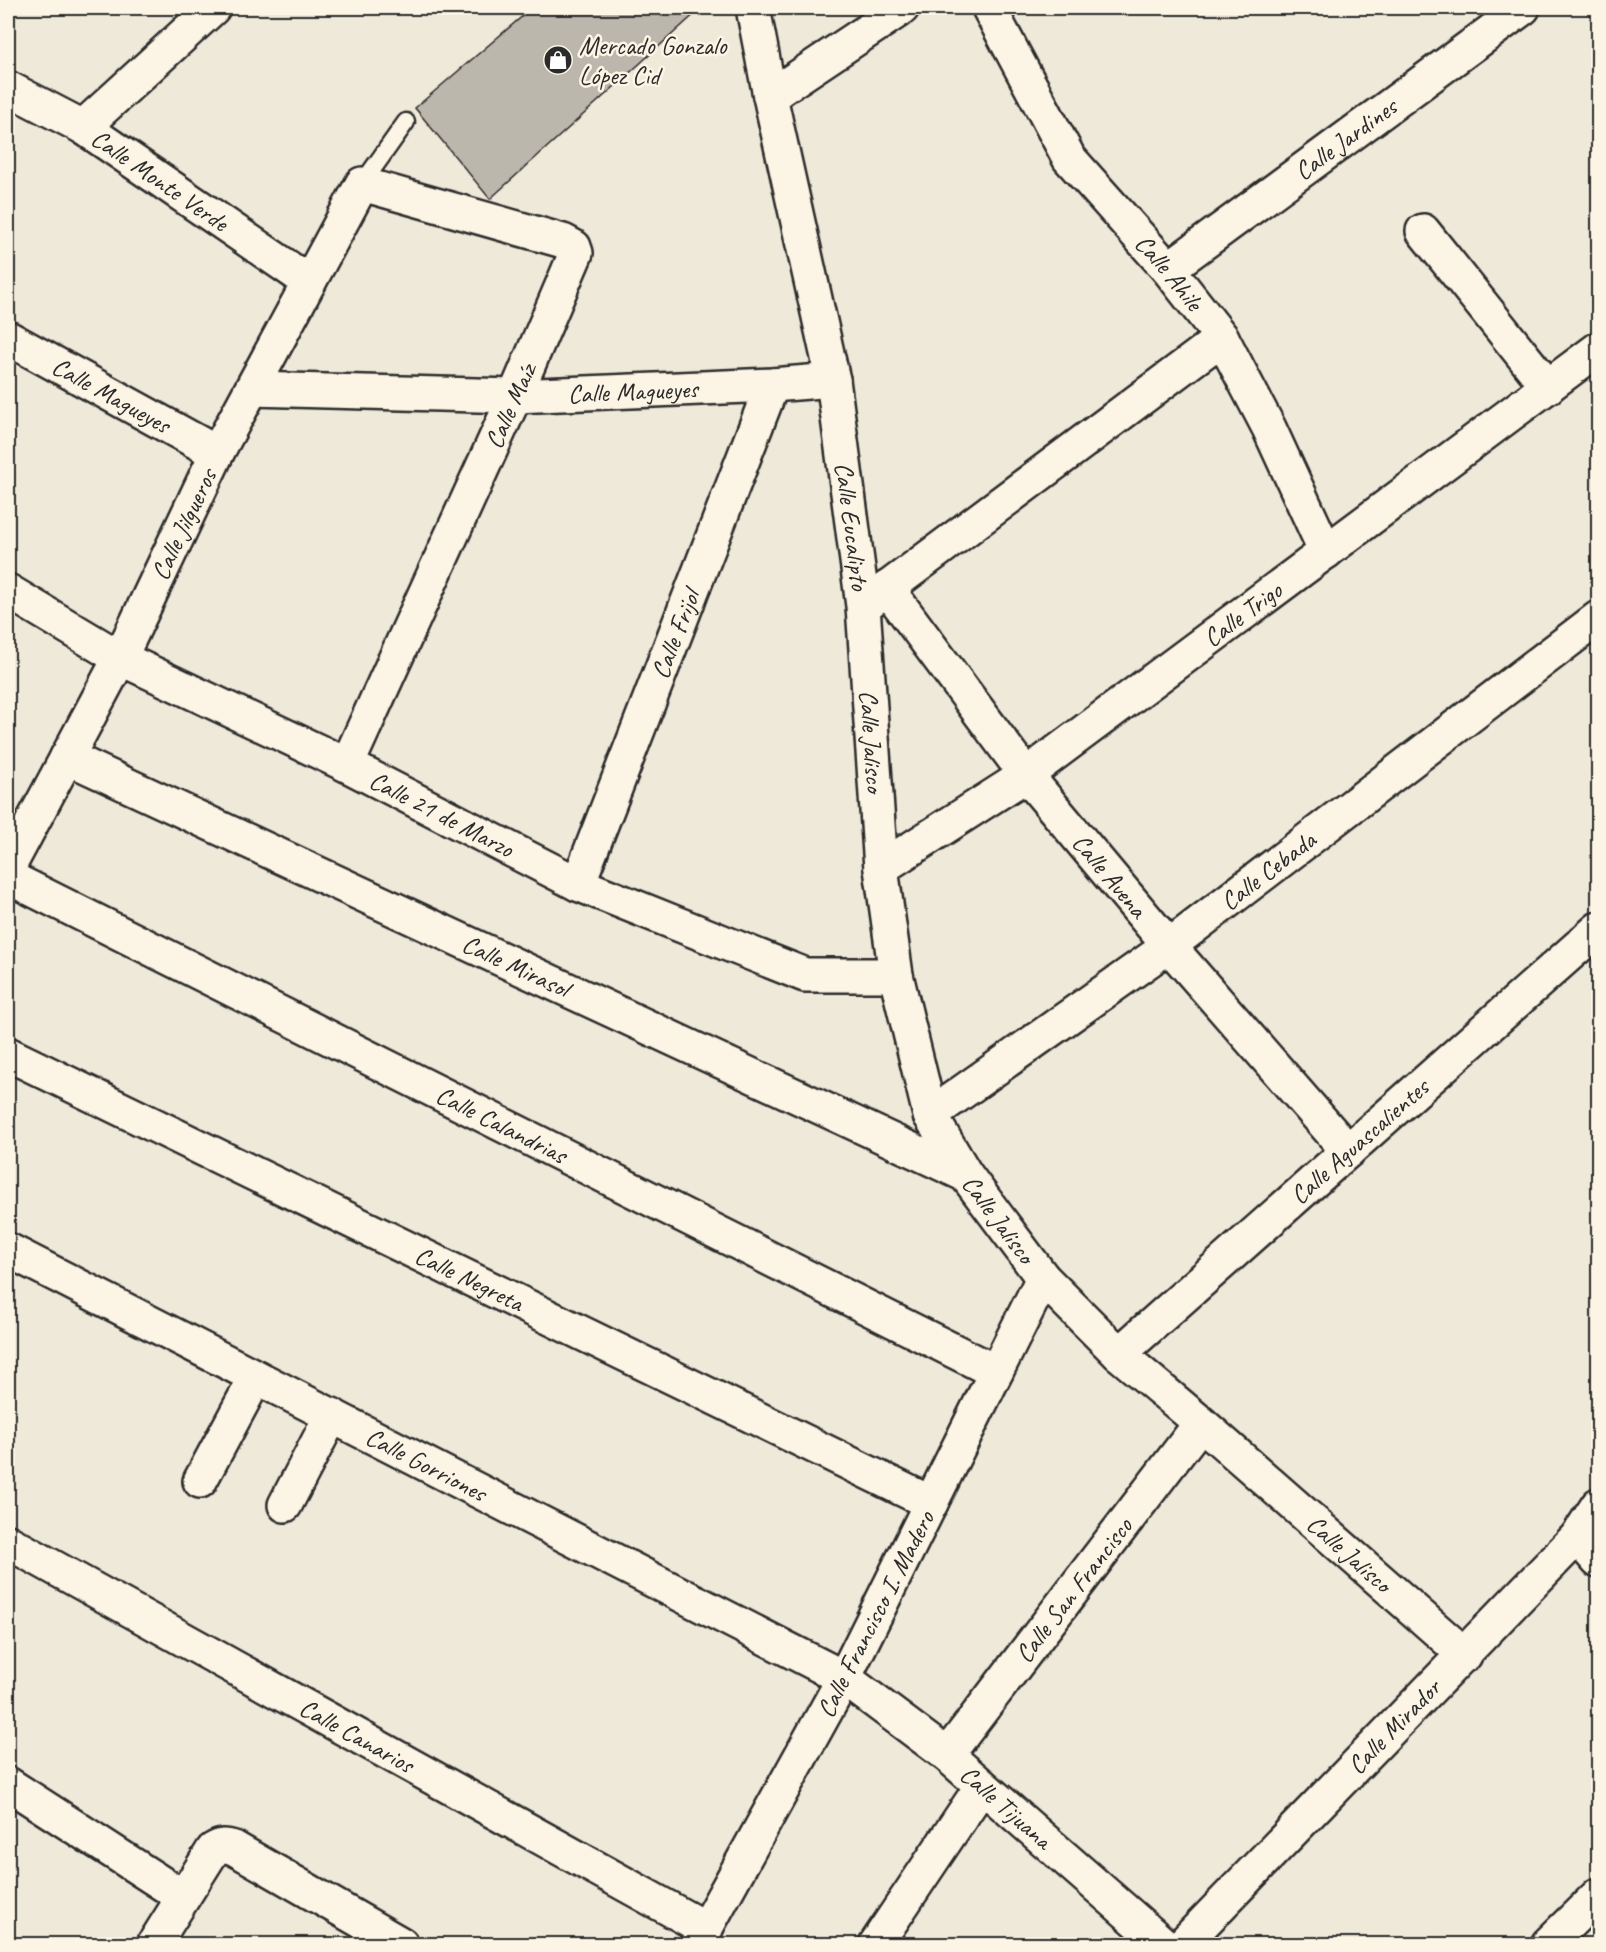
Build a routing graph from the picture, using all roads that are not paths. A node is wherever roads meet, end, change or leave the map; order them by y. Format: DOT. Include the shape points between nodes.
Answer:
graph roads {
  1 [pos="213,8"];
  2 [pos="753,8"];
  3 [pos="902,8"];
  4 [pos="990,8"];
  5 [pos="1523,8"];
  6 [pos="8,88"];
  7 [pos="770,96"];
  8 [pos="406,122"];
  9 [pos="83,127"];
  10 [pos="362,184"];
  11 [pos="1423,231"];
  12 [pos="1168,269"];
  13 [pos="309,282"];
  14 [pos="8,338"];
  15 [pos="1222,338"];
  16 [pos="1599,349"];
  17 [pos="833,380"];
  18 [pos="772,385"];
  19 [pos="1548,387"];
  20 [pos="252,389"];
  21 [pos="515,396"];
  22 [pos="217,453"];
  23 [pos="1326,552"];
  24 [pos="8,591"];
  25 [pos="875,597"];
  26 [pos="1599,618"];
  27 [pos="120,658"];
  28 [pos="67,757"];
  29 [pos="347,765"];
  30 [pos="1026,776"];
  31 [pos="8,868"];
  32 [pos="881,868"];
  33 [pos="8,877"];
  34 [pos="578,884"];
  35 [pos="1599,929"];
  36 [pos="1169,946"];
  37 [pos="896,975"];
  38 [pos="8,1054"];
  39 [pos="930,1115"];
  40 [pos="1348,1151"];
  41 [pos="966,1175"];
  42 [pos="8,1250"];
  43 [pos="1043,1278"];
  44 [pos="1119,1354"];
  45 [pos="996,1372"];
  46 [pos="256,1377"];
  47 [pos="332,1416"];
  48 [pos="1201,1423"];
  49 [pos="200,1481"];
  50 [pos="931,1503"];
  51 [pos="285,1505"];
  52 [pos="1599,1505"];
  53 [pos="8,1542"];
  54 [pos="1588,1549"];
  55 [pos="1465,1655"];
  56 [pos="844,1678"];
  57 [pos="947,1755"];
  58 [pos="8,1784"];
  59 [pos="982,1786"];
  60 [pos="1599,1895"];
  61 [pos="183,1897"];
  62 [pos="701,1937"];
  63 [pos="154,1944"];
  64 [pos="401,1944"];
  65 [pos="876,1944"];
  66 [pos="1163,1944"];
  67 [pos="1183,1944"];
  68 [pos="1548,1944"];
  1 -- 9 [label="street"];
  2 -- 7 [label="street, Calle Eucalipto"];
  3 -- 7 [label="street"];
  4 -- 12 [label="street, Calle Ahile" via="1069,158"];
  5 -- 12 [label="street, Calle Jardines"];
  6 -- 9 [label="street, Calle Monte Verde"];
  7 -- 17 [label="street, Calle Eucalipto"];
  8 -- 10 [label="lane"];
  9 -- 13 [label="street, Calle Monte Verde"];
  10 -- 13 [label="street, Calle Jilgueros"];
  10 -- 21 [label="street, Calle Maíz" via="574,247 574,260"];
  11 -- 19 [label="street"];
  12 -- 15 [label="street, Calle Ahile"];
  13 -- 20 [label="street, Calle Jilgueros"];
  14 -- 22 [label="street, Calle Magueyes"];
  15 -- 23 [label="street, Calle Ahile"];
  15 -- 25 [label="street, Calle Eucalipto"];
  16 -- 19 [label="street, Calle Trigo"];
  17 -- 18 [label="street, Calle Magueyes"];
  17 -- 25 [label="street, Calle Eucalipto"];
  18 -- 21 [label="street, Calle Magueyes"];
  18 -- 34 [label="street, Calle Frijol"];
  19 -- 23 [label="street, Calle Trigo"];
  20 -- 21 [label="street, Calle Magueyes"];
  20 -- 22 [label="street, Calle Jilgueros"];
  21 -- 29 [label="street, Calle Maíz"];
  22 -- 27 [label="street, Calle Jilgueros"];
  23 -- 30 [label="street, Calle Trigo"];
  24 -- 27 [label="street, Calle 21 de Marzo"];
  25 -- 30 [label="street, Calle Avena"];
  25 -- 32 [label="street, Calle Jalisco"];
  26 -- 36 [label="street, Calle Cebada"];
  27 -- 28 [label="street, Calle Jilgueros"];
  27 -- 29 [label="street, Calle 21 de Marzo"];
  28 -- 31 [label="street, Calle Jilgueros"];
  28 -- 41 [label="street, Calle Mirasol"];
  29 -- 34 [label="street, Calle 21 de Marzo"];
  30 -- 32 [label="street, Calle Trigo"];
  30 -- 36 [label="street, Calle Avena"];
  32 -- 37 [label="street, Calle Jalisco"];
  33 -- 45 [label="street, Calle Calandrias"];
  34 -- 37 [label="street, Calle 21 de Marzo" via="805,975"];
  35 -- 40 [label="street, Calle Aguascalientes"];
  36 -- 39 [label="street, Calle Cebada"];
  36 -- 40 [label="street, Calle Avena"];
  37 -- 39 [label="street, Calle Jalisco"];
  38 -- 50 [label="street, Calle Negreta"];
  39 -- 41 [label="street, Calle Jalisco"];
  40 -- 44 [label="street, Calle Aguascalientes"];
  41 -- 43 [label="street, Calle Jalisco"];
  42 -- 46 [label="street, Calle Gorriones"];
  43 -- 44 [label="street, Calle Jalisco"];
  43 -- 45 [label="street, Calle Francisco I. Madero"];
  44 -- 48 [label="street, Calle Jalisco"];
  45 -- 50 [label="street, Calle Francisco I. Madero"];
  46 -- 47 [label="street, Calle Gorriones"];
  46 -- 49 [label="street"];
  47 -- 51 [label="street"];
  47 -- 56 [label="street, Calle Gorriones"];
  48 -- 55 [label="street, Calle Jalisco"];
  48 -- 57 [label="street, Calle San Francisco"];
  50 -- 56 [label="street, Calle Francisco I. Madero"];
  52 -- 54 [label="street, Calle Mirador"];
  53 -- 62 [label="street, Calle Canarios"];
  54 -- 55 [label="street, Calle Mirador"];
  55 -- 67 [label="street, Calle Mirador"];
  56 -- 57 [label="street, Calle Tijuana"];
  56 -- 62 [label="street, Calle Francisco I. Madero"];
  57 -- 59 [label="street, Calle Tijuana"];
  58 -- 61 [label="street"];
  59 -- 65 [label="street"];
  59 -- 66 [label="street, Calle Tijuana"];
  60 -- 68 [label="street"];
  61 -- 63 [label="street"];
  61 -- 64 [label="street" via="213,1850 220,1846 234,1848"];
}
